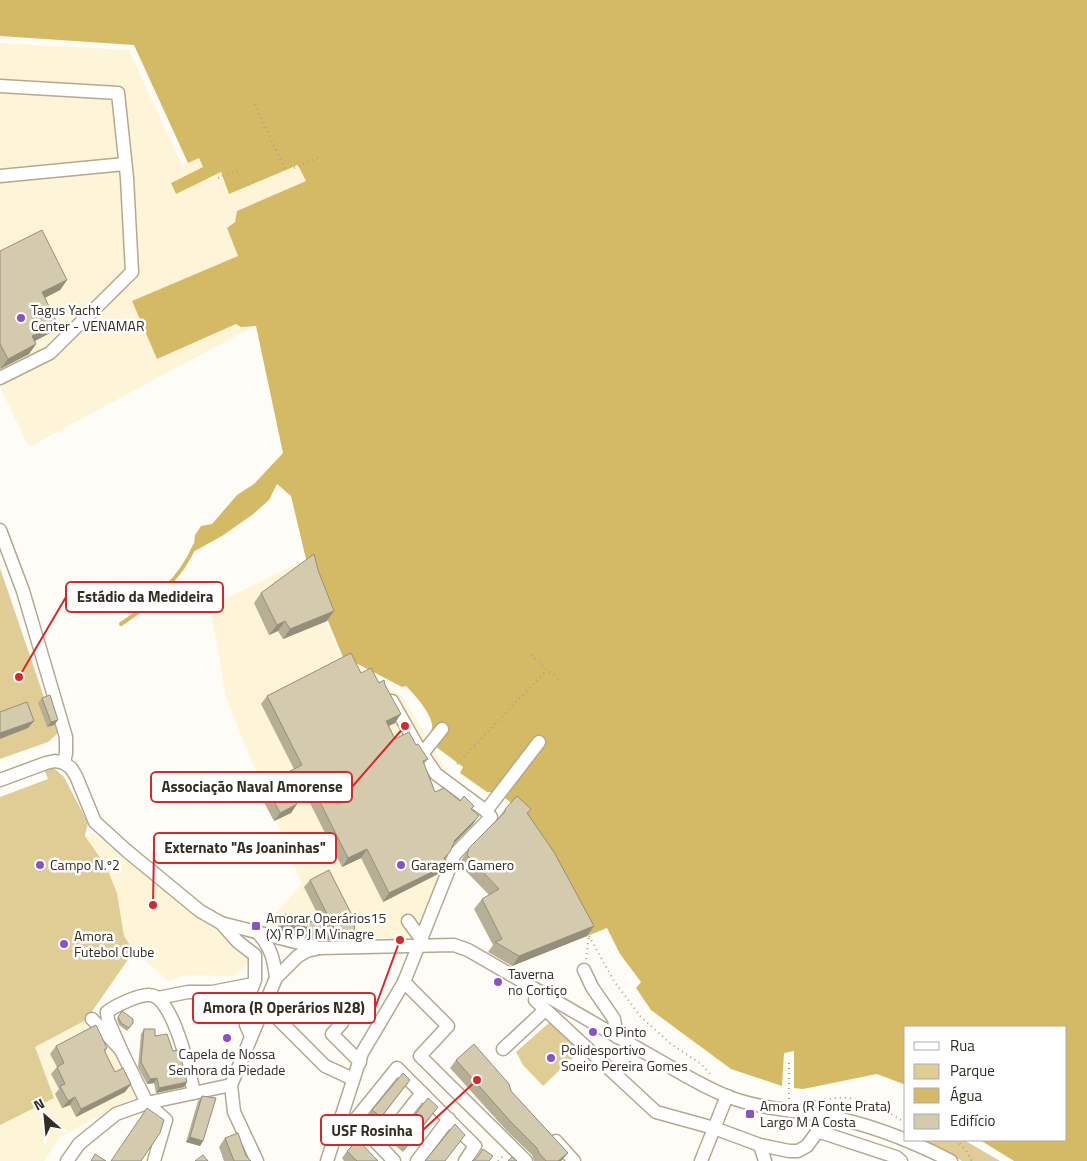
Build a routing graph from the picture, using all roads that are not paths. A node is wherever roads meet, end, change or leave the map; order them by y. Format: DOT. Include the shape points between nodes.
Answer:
graph roads {
  1 [pos="0,86"];
  2 [pos="125,164"];
  3 [pos="0,176"];
  4 [pos="0,378"];
  5 [pos="0,530"];
  6 [pos="386,690"];
  7 [pos="442,728"];
  8 [pos="539,742"];
  9 [pos="422,754"];
  10 [pos="64,763"];
  11 [pos="0,780"];
  12 [pos="486,811"];
  13 [pos="408,921"];
  14 [pos="221,923"];
  15 [pos="258,933"];
  16 [pos="421,943"];
  17 [pos="319,948"];
  18 [pos="584,970"];
  19 [pos="276,978"];
  20 [pos="404,982"];
  21 [pos="254,984"];
  22 [pos="542,992"];
  23 [pos="158,998"];
  24 [pos="264,1005"];
  25 [pos="545,1010"];
  26 [pos="92,1019"];
  27 [pos="342,1023"];
  28 [pos="251,1036"];
  29 [pos="617,1037"];
  30 [pos="503,1049"];
  31 [pos="121,1050"];
  32 [pos="360,1062"];
  33 [pos="354,1079"];
  34 [pos="231,1084"];
  35 [pos="194,1093"];
  36 [pos="422,1093"];
  37 [pos="727,1096"];
  38 [pos="147,1103"];
  39 [pos="828,1117"];
  40 [pos="449,1119"];
  41 [pos="714,1128"];
  42 [pos="817,1131"];
  43 [pos="549,1133"];
  44 [pos="904,1139"];
  45 [pos="908,1141"];
  46 [pos="760,1145"];
  47 [pos="380,1146"];
  48 [pos="790,1156"];
  49 [pos="67,1161"];
  50 [pos="154,1161"];
  51 [pos="257,1161"];
  52 [pos="327,1161"];
  53 [pos="394,1161"];
  54 [pos="417,1161"];
  55 [pos="465,1161"];
  56 [pos="526,1161"];
  57 [pos="574,1161"];
  58 [pos="702,1161"];
  59 [pos="765,1161"];
  60 [pos="902,1161"];
  61 [pos="951,1161"];
  1 -- 2 [label="street" via="118,94"];
  2 -- 3 [label="street"];
  2 -- 4 [label="street" via="132,272 50,353"];
  5 -- 10 [label="street" via="23,591 66,737"];
  6 -- 9 [label="street"];
  7 -- 9 [label="street"];
  8 -- 12 [label="street"];
  9 -- 12 [label="street" via="435,772"];
  10 -- 11 [label="street" via="46,763"];
  10 -- 14 [label="street" via="76,776 96,822 200,911"];
  12 -- 16 [label="street" via="491,817 455,854"];
  13 -- 16 [label="street"];
  14 -- 15 [label="street"];
  14 -- 21 [label="street" via="255,955"];
  15 -- 17 [label="street"];
  15 -- 19 [label="street" via="271,950"];
  16 -- 17 [label="street"];
  16 -- 20 [label="street"];
  16 -- 22 [label="street" via="454,945 468,950"];
  17 -- 19 [label="street" via="298,956"];
  18 -- 29 [label="street" via="614,1019"];
  19 -- 24 [label="street"];
  20 -- 32 [label="street" via="362,1053"];
  20 -- 56 [label="street" via="448,1026 420,1056"];
  21 -- 23 [label="street"];
  21 -- 28 [label="street" via="247,1000 246,1025"];
  22 -- 25 [label="street" via="535,1000"];
  22 -- 29 [label="street"];
  23 -- 31 [label="street" via="150,995 136,998 107,1012"];
  23 -- 35 [label="street" via="175,1026 187,1059"];
  24 -- 28 [label="street"];
  24 -- 33 [label="street" via="325,1066"];
  25 -- 30 [label="street"];
  25 -- 41 [label="street" via="656,1112"];
  26 -- 31 [label="street"];
  27 -- 32 [label="street" via="332,1034"];
  28 -- 34 [label="street"];
  29 -- 37 [label="street"];
  31 -- 38 [label="street"];
  32 -- 33 [label="street"];
  33 -- 52 [label="street"];
  34 -- 35 [label="street"];
  34 -- 51 [label="street" via="234,1112"];
  35 -- 38 [label="street"];
  36 -- 40 [label="street"];
  36 -- 47 [label="street"];
  36 -- 47 [label="street" via="397,1068 355,1120"];
  37 -- 39 [label="street" via="770,1108"];
  37 -- 41 [label="street"];
  38 -- 49 [label="street" via="116,1114 79,1144"];
  38 -- 50 [label="street" via="166,1120"];
  39 -- 42 [label="street"];
  39 -- 44 [label="street"];
  40 -- 54 [label="street"];
  40 -- 55 [label="street" via="475,1146"];
  41 -- 46 [label="street"];
  41 -- 58 [label="street"];
  42 -- 48 [label="street" via="807,1146"];
  42 -- 60 [label="street"];
  43 -- 57 [label="street"];
  45 -- 61 [label="street"];
  46 -- 48 [label="street"];
  46 -- 59 [label="street"];
  47 -- 53 [label="street"];
}
